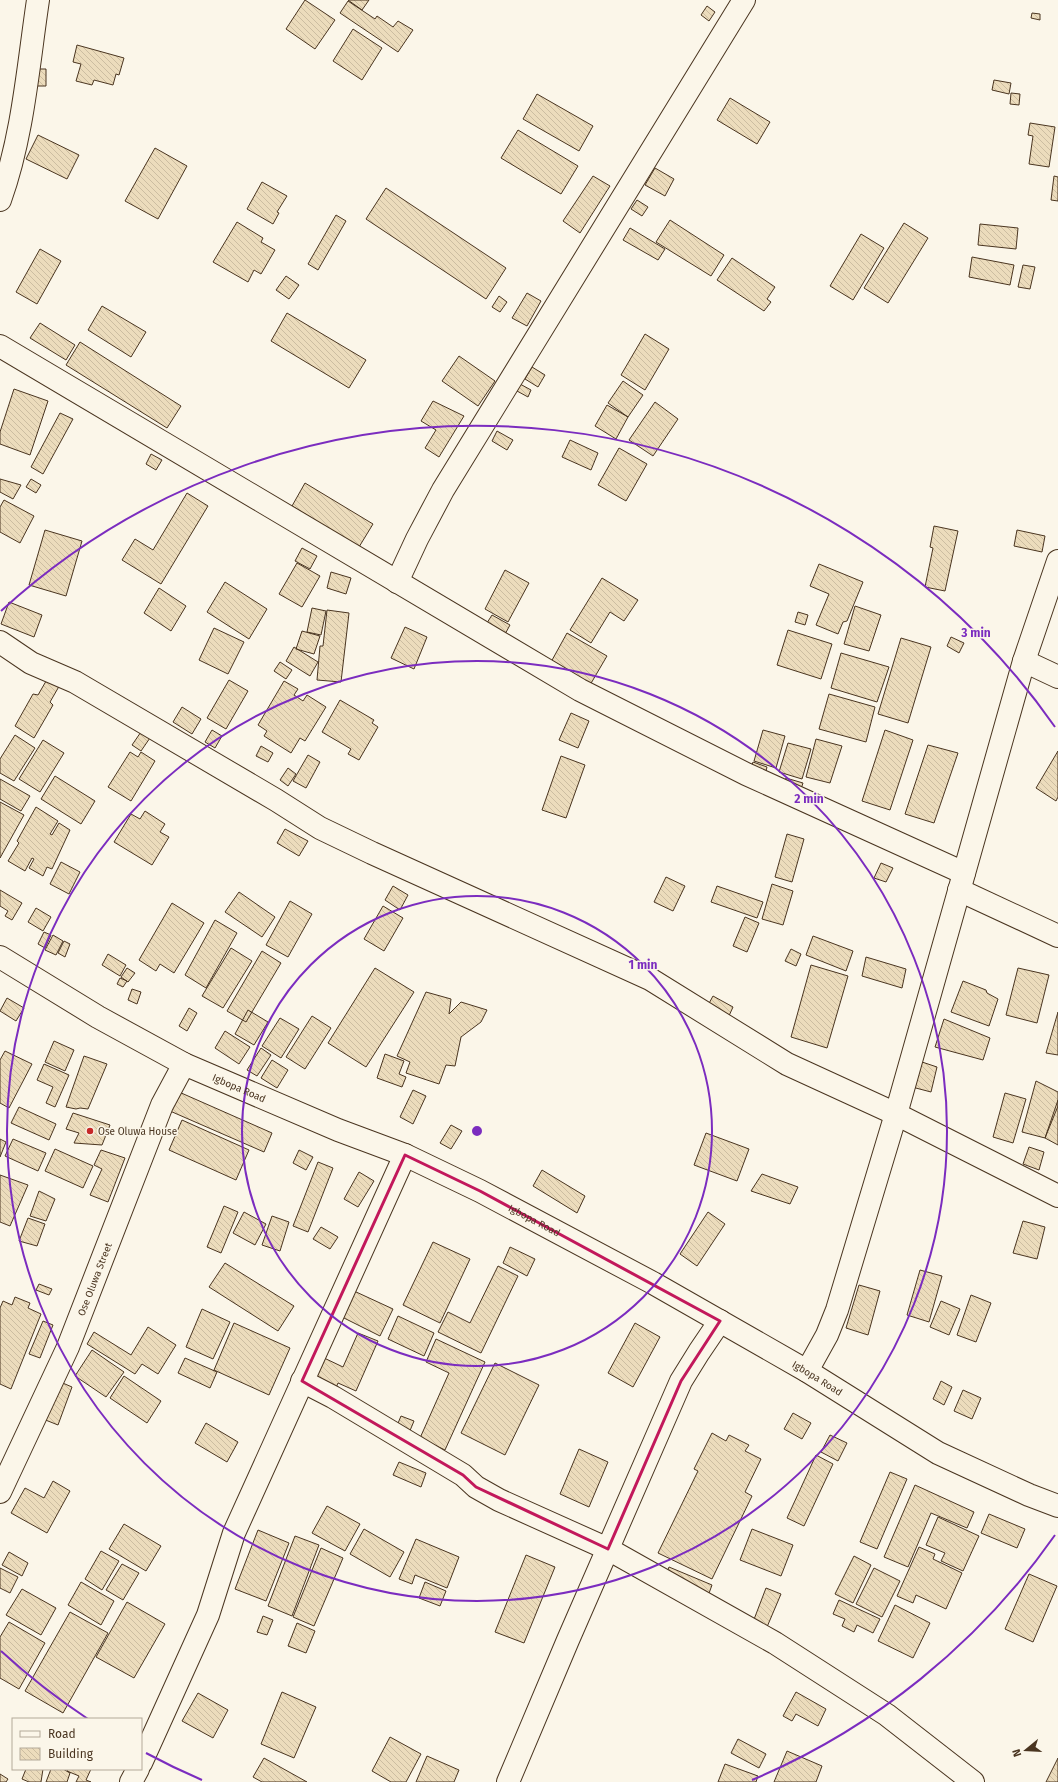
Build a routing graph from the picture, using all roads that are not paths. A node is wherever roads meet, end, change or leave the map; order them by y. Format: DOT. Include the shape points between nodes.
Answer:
graph roads {
  1 [pos="38,0"];
  2 [pos="744,0"];
  3 [pos="0,200"];
  4 [pos="0,346"];
  5 [pos="1058,561"];
  6 [pos="397,582"];
  7 [pos="0,642"];
  8 [pos="1024,661"];
  9 [pos="1058,677"];
  10 [pos="961,882"];
  11 [pos="1058,936"];
  12 [pos="0,957"];
  13 [pos="184,1064"];
  14 [pos="896,1114"];
  15 [pos="405,1155"];
  16 [pos="1058,1196"];
  17 [pos="720,1321"];
  18 [pos="807,1371"];
  19 [pos="302,1381"];
  20 [pos="0,1492"];
  21 [pos="1058,1506"];
  22 [pos="608,1549"];
  23 [pos="142,1761"];
  24 [pos="137,1770"];
  25 [pos="512,1780"];
  26 [pos="131,1782"];
  27 [pos="973,1782"];
  1 -- 3 [label="street" via="17,143"];
  2 -- 6 [label="street" via="443,490"];
  4 -- 6 [label="street"];
  5 -- 8 [label="street"];
  6 -- 10 [label="street" via="580,690"];
  7 -- 14 [label="street" via="31,663 82,686 320,828 650,980 787,1064"];
  8 -- 9 [label="street"];
  8 -- 10 [label="street"];
  10 -- 11 [label="street"];
  10 -- 14 [label="street"];
  12 -- 13 [label="street, Igbopa Road" via="98,1017"];
  13 -- 15 [label="street, Igbopa Road" via="324,1124"];
  13 -- 20 [label="street, Ose Oluwa Street" via="162,1105 68,1347"];
  14 -- 16 [label="street"];
  14 -- 18 [label="street" via="837,1310 827,1335"];
  15 -- 17 [label="street, Igbopa Road" via="480,1190"];
  15 -- 19 [label="street"];
  17 -- 18 [label="street, Igbopa Road"];
  17 -- 22 [label="street" via="681,1381"];
  18 -- 21 [label="street, Igbopa Road" via="938,1453"];
  19 -- 22 [label="street" via="463,1475 476,1487 499,1500"];
  19 -- 23 [label="street" via="234,1533 208,1615"];
  22 -- 25 [label="street" via="568,1640"];
  22 -- 27 [label="street" via="775,1643 887,1715"];
  24 -- 26 [label="street"];
}
